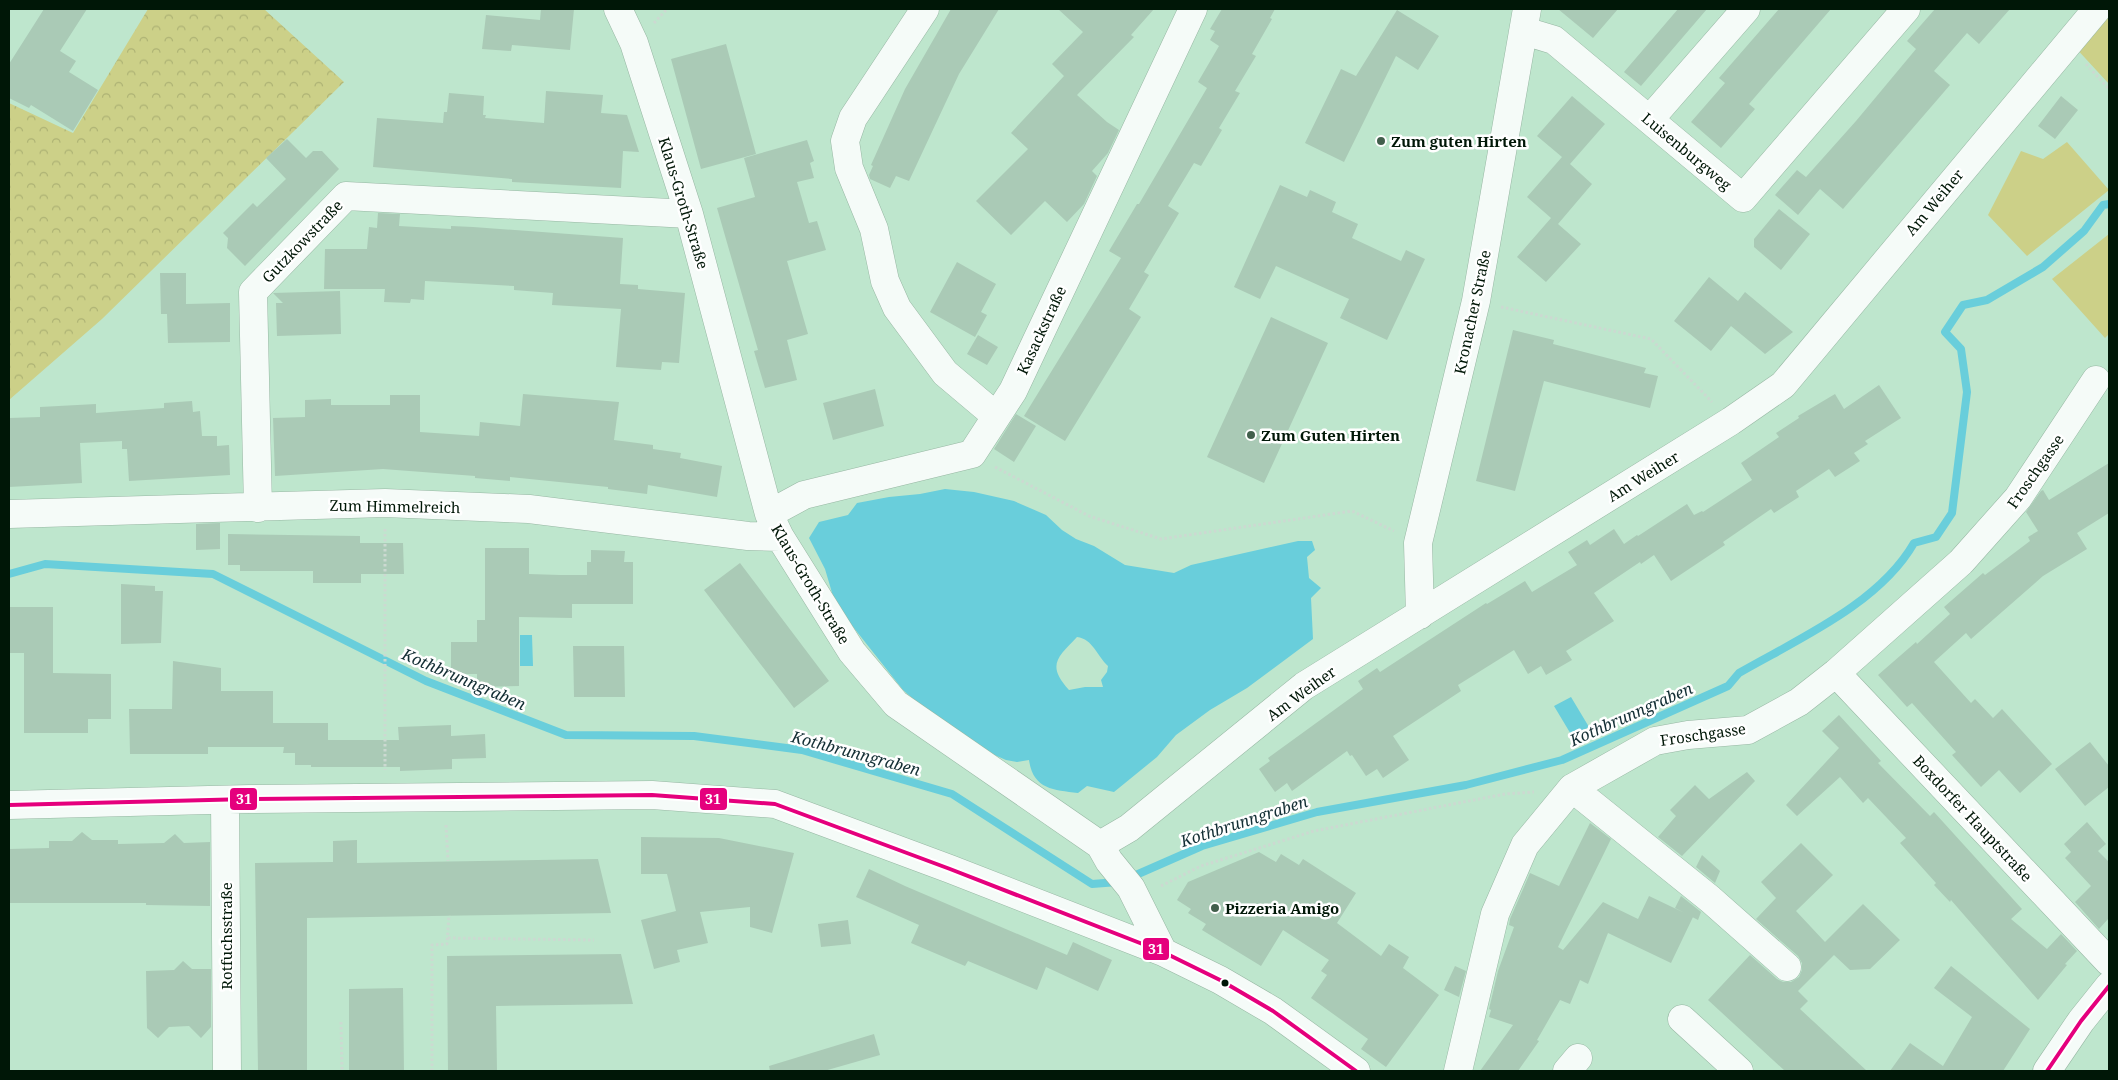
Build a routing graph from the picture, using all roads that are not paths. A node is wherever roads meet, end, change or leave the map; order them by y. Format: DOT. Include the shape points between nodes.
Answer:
graph roads {
  1 [pos="618,9"];
  2 [pos="925,9"];
  3 [pos="1193,9"];
  4 [pos="1746,9"];
  5 [pos="1906,9"];
  6 [pos="2097,9"];
  7 [pos="1526,20"];
  8 [pos="1650,119"];
  9 [pos="689,214"];
  10 [pos="2096,380"];
  11 [pos="996,416"];
  12 [pos="258,508"];
  13 [pos="9,514"];
  14 [pos="775,525"];
  15 [pos="1420,615"];
  16 [pos="1836,673"];
  17 [pos="1572,788"];
  18 [pos="225,800"];
  19 [pos="9,805"];
  20 [pos="1104,853"];
  21 [pos="1163,952"];
  22 [pos="2109,962"];
  23 [pos="1787,967"];
  24 [pos="2109,986"];
  25 [pos="1682,1019"];
  26 [pos="227,1071"];
  27 [pos="1356,1071"];
  28 [pos="1458,1071"];
  29 [pos="1739,1071"];
  30 [pos="2048,1071"];
  1 -- 9 [label="street, Klaus-Groth-Straße" via="634,43"];
  2 -- 11 [label="street" via="853,118 845,141 849,168 874,229 885,281 896,308 945,373"];
  3 -- 11 [label="street, Kasackstraße" via="1013,391"];
  4 -- 8 [label="street"];
  5 -- 8 [label="street, Luisenburgweg" via="1743,198"];
  6 -- 15 [label="street, Am Weiher" via="1783,385 1730,422"];
  7 -- 8 [label="street, Luisenburgweg"];
  7 -- 15 [label="street, Kronacher Straße" via="1476,301 1418,543"];
  9 -- 12 [label="street, Gutzkowstraße" via="346,196 253,292"];
  9 -- 14 [label="street, Klaus-Groth-Straße"];
  10 -- 16 [label="street, Froschgasse" via="2018,498 1961,562"];
  11 -- 14 [label="street, Kasackstraße" via="972,454 804,495"];
  12 -- 13 [label="street, Zum Himmelreich"];
  12 -- 14 [label="street, Zum Himmelreich" via="385,503 529,510 748,536"];
  14 -- 20 [label="street, Klaus-Groth-Straße" via="852,652 896,704"];
  15 -- 20 [label="street, Am Weiher" via="1304,686 1129,828"];
  16 -- 17 [label="street, Froschgasse" via="1799,702 1748,730 1655,740"];
  16 -- 22 [label="street, Boxdorfer Hauptstraße"];
  17 -- 23 [label="street"];
  17 -- 28 [label="street, Froschgasse" via="1524,845 1495,914"];
  18 -- 19 [label="street"];
  18 -- 21 [label="street" via="652,795 775,804"];
  18 -- 26 [label="street, Rotfuchsstraße"];
  20 -- 21 [label="street, Klaus-Groth-Straße" via="1133,893"];
  21 -- 27 [label="street" via="1273,1011"];
  24 -- 30 [label="street"];
  25 -- 29 [label="street"];
}
